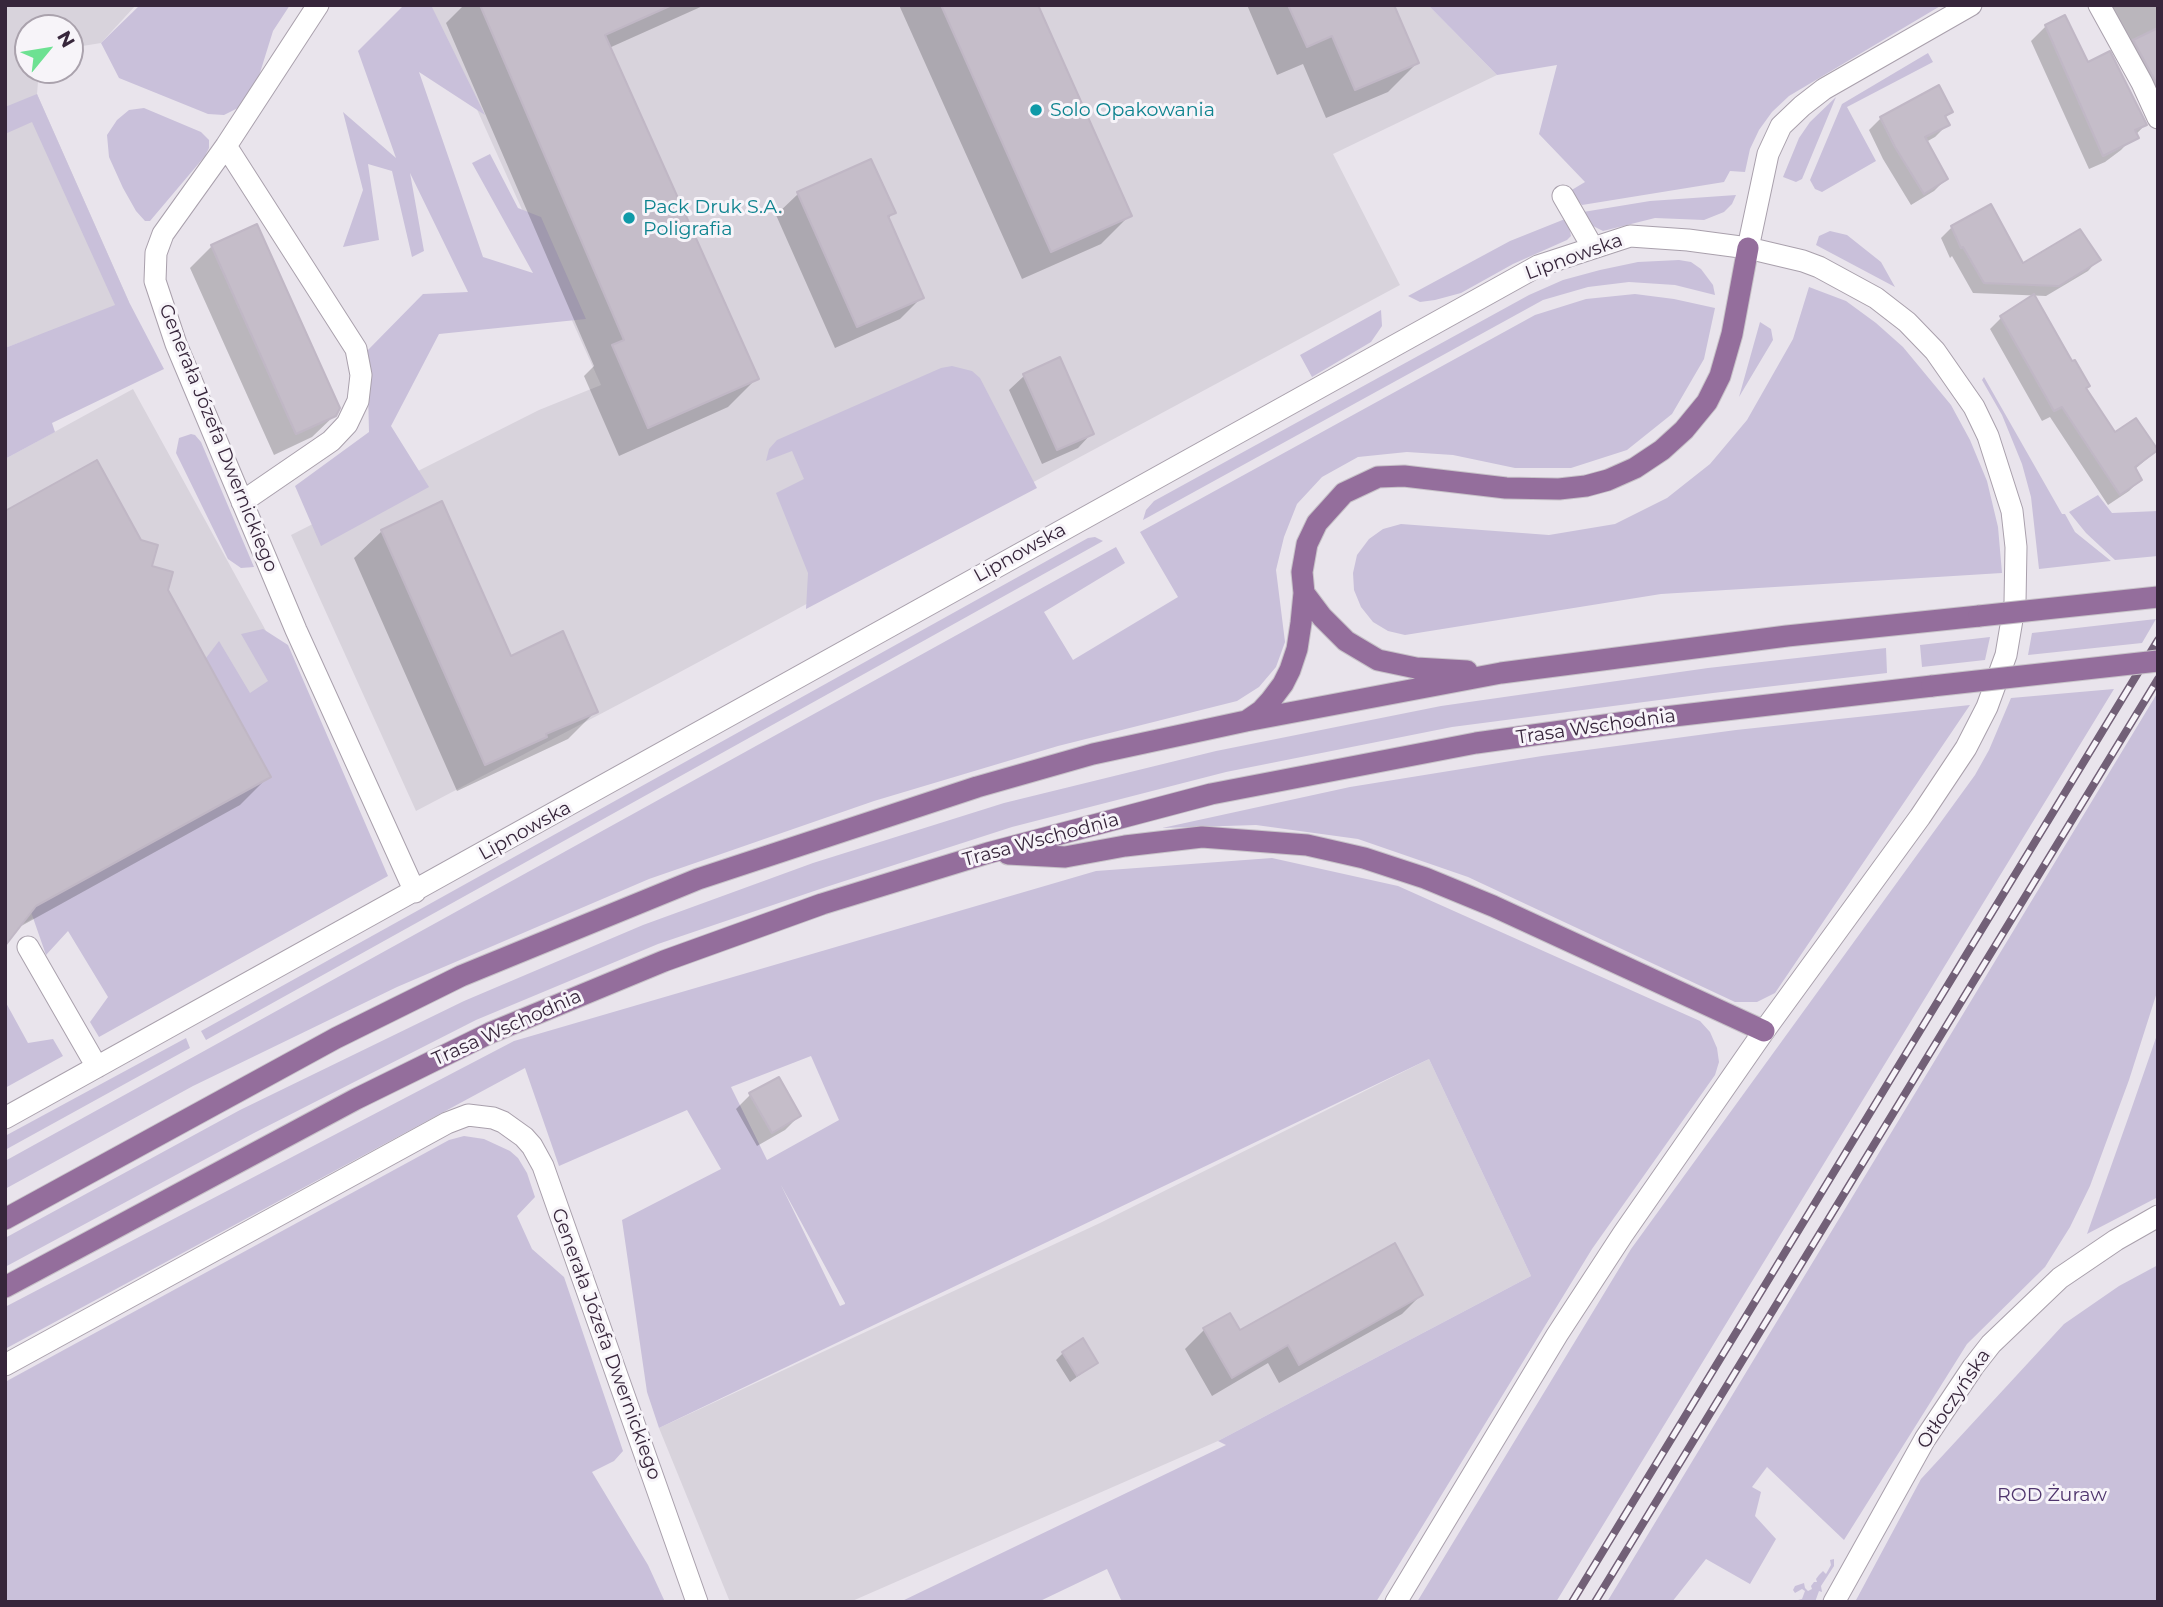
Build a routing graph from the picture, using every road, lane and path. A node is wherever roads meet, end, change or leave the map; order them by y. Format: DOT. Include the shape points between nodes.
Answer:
graph roads {
  1 [pos="318,5"];
  2 [pos="1972,5"];
  3 [pos="2099,5"];
  4 [pos="2158,118"];
  5 [pos="226,146"];
  6 [pos="1563,196"];
  7 [pos="1593,248"];
  8 [pos="1748,248"];
  9 [pos="242,502"];
  10 [pos="1304,593"];
  11 [pos="2158,597"];
  12 [pos="2158,661"];
  13 [pos="1501,673"];
  14 [pos="1246,721"];
  15 [pos="988,853"];
  16 [pos="415,892"];
  17 [pos="28,947"];
  18 [pos="1764,1031"];
  19 [pos="97,1067"];
  20 [pos="5,1118"];
  21 [pos="2158,1216"];
  22 [pos="5,1219"];
  23 [pos="5,1287"];
  24 [pos="5,1365"];
  25 [pos="697,1602"];
  26 [pos="1396,1602"];
  27 [pos="1834,1602"];
  1 -- 5 [label="street, Generała Józefa Dwernickiego"];
  2 -- 8 [label="street" via="1824,89 1782,126 1768,154"];
  3 -- 4 [label="street"];
  5 -- 9 [label="street, Generała Józefa Dwernickiego" via="163,234 154,265 176,344"];
  5 -- 9 [label="street" via="356,349 362,375 358,401 347,424 331,441"];
  6 -- 7 [label="street"];
  7 -- 8 [label="street, Lipnowska" via="1630,236"];
  7 -- 16 [label="street, Lipnowska" via="1538,267"];
  8 -- 10 [label="main road" via="1720,376 1707,402 1662,450 1608,480 1559,489 1378,477 1343,493 1317,523 1307,544"];
  8 -- 18 [label="street, Lipnowska" via="1803,261 1843,278 1907,322 1936,351 1988,436 2012,511 2016,547 2015,602 2006,655 1966,748"];
  9 -- 16 [label="street, Generała Józefa Dwernickiego"];
  10 -- 13 [label="main road" via="1346,641 1378,660 1416,668"];
  10 -- 14 [label="main road" via="1290,670 1271,700"];
  11 -- 13 [label="main road, bridge" via="1787,636"];
  12 -- 15 [label="main road, Trasa Wschodnia, bridge" via="1476,743 1211,794"];
  13 -- 14 [label="main road"];
  14 -- 22 [label="main road" via="1093,754 875,819 698,879 448,982"];
  15 -- 18 [label="main road" via="1065,857 1202,837 1307,845 1364,858 1493,906"];
  15 -- 23 [label="main road, Trasa Wschodnia" via="822,904 676,956 490,1033 356,1099"];
  16 -- 19 [label="street, Lipnowska"];
  17 -- 19 [label="street"];
  18 -- 26 [label="street, Lipnowska" via="1586,1290"];
  19 -- 20 [label="street, Lipnowska"];
  21 -- 27 [label="street, Otłoczyńska" via="2060,1279 1991,1344 1925,1439"];
  24 -- 25 [label="street, Generała Józefa Dwernickiego" via="447,1123 468,1115 503,1122 532,1146 543,1166"];
}
